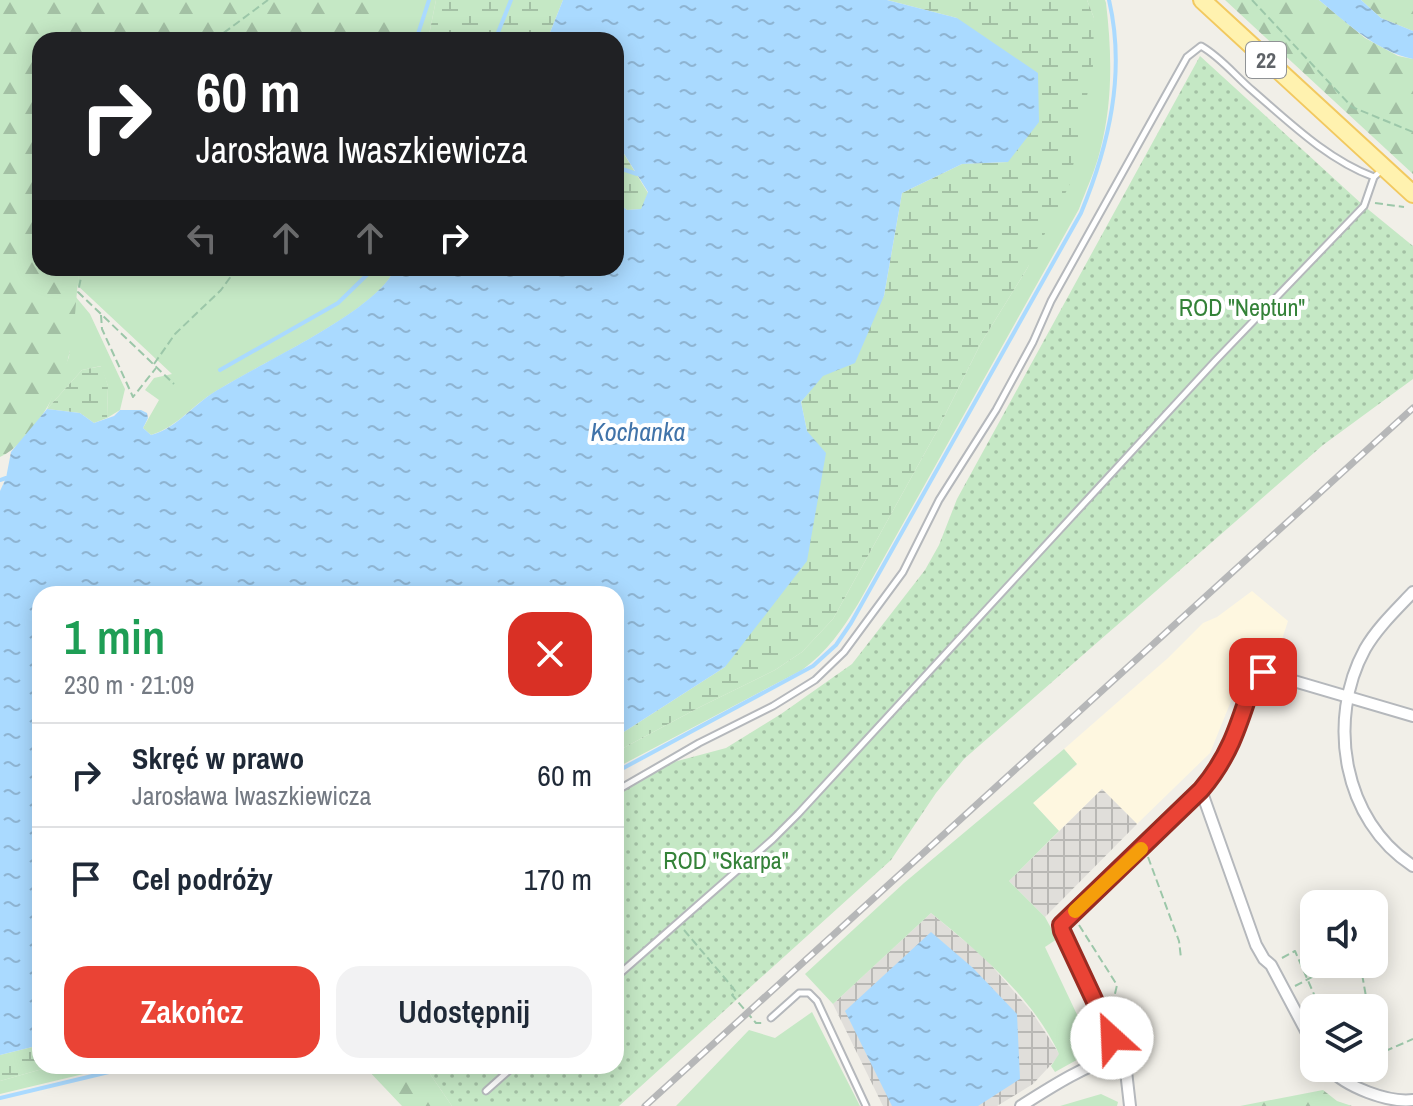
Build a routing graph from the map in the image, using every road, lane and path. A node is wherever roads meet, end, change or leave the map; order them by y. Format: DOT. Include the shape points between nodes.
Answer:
graph roads {
  1 [pos="268,0"];
  2 [pos="1202,0"];
  3 [pos="1252,0"];
  4 [pos="225,32"];
  5 [pos="1413,132"];
  6 [pos="1379,173"];
  7 [pos="1367,196"];
  8 [pos="1412,201"];
  9 [pos="81,276"];
  10 [pos="231,276"];
  11 [pos="101,314"];
  12 [pos="155,366"];
  13 [pos="174,384"];
  14 [pos="1413,592"];
  15 [pos="1347,696"];
  16 [pos="1413,716"];
  17 [pos="624,786"];
  18 [pos="1201,790"];
  19 [pos="1145,853"];
  20 [pos="1413,866"];
  21 [pos="678,923"];
  22 [pos="1181,958"];
  23 [pos="1271,965"];
  24 [pos="624,970"];
  25 [pos="1311,978"];
  26 [pos="1308,980"];
  27 [pos="1284,992"];
  28 [pos="1314,994"];
  29 [pos="771,1018"];
  30 [pos="1300,1021"];
  31 [pos="1413,1039"];
  32 [pos="1388,1050"];
  33 [pos="1120,1055"];
  34 [pos="505,1074"];
  35 [pos="1346,1082"];
  36 [pos="486,1091"];
  37 [pos="1413,1100"];
  38 [pos="866,1106"];
  39 [pos="1021,1106"];
  40 [pos="1130,1106"];
  1 -- 4 [label="path"];
  2 -- 6 [label="main road, 22"];
  3 -- 5 [label="path" via="1352,107"];
  6 -- 7 [label="lane"];
  6 -- 8 [label="main road, 22"];
  6 -- 17 [label="lane" via="1347,167 1201,46 1187,57 903,572 844,652 815,680 773,706"];
  7 -- 8 [label="path" via="1377,204"];
  7 -- 21 [label="lane" via="1364,206 798,814"];
  9 -- 11 [label="path" via="78,292"];
  10 -- 12 [label="path" via="180,327"];
  11 -- 12 [label="path"];
  11 -- 12 [label="path" via="102,329 133,397"];
  12 -- 13 [label="path"];
  14 -- 15 [label="street" via="1372,639"];
  15 -- 16 [label="street"];
  15 -- 18 [label="street" via="1263,672 1254,678 1219,769"];
  15 -- 20 [label="street" via="1345,748 1355,793 1374,829"];
  18 -- 23 [label="street" via="1256,945"];
  18 -- 33 [label="street" via="1061,925"];
  19 -- 22 [label="path"];
  21 -- 24 [label="lane"];
  21 -- 29 [label="path" via="756,1023"];
  23 -- 26 [label="path" via="1295,951"];
  23 -- 27 [label="street"];
  25 -- 26 [label="path"];
  26 -- 27 [label="path"];
  26 -- 28 [label="path"];
  27 -- 30 [label="street"];
  29 -- 38 [label="lane" via="799,993 809,993"];
  31 -- 32 [label="path"];
  33 -- 39 [label="street"];
  33 -- 40 [label="street"];
  34 -- 36 [label="lane"];
  35 -- 37 [label="street"];
}
